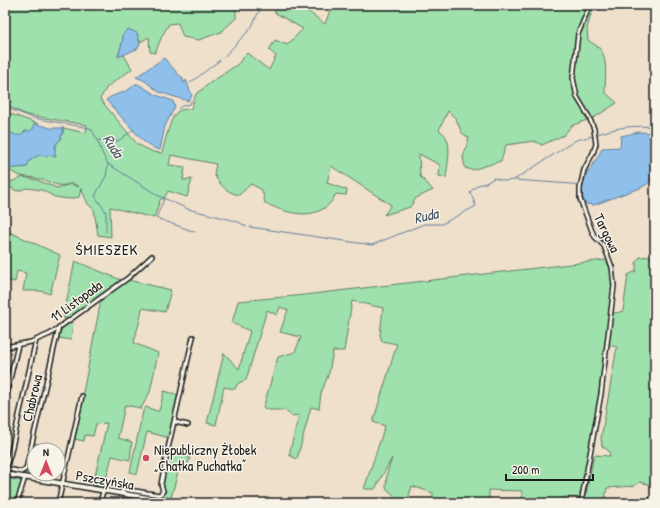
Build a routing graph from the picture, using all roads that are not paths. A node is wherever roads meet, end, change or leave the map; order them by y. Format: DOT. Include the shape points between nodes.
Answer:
graph roads {
  1 [pos="588,5"];
  2 [pos="152,256"];
  3 [pos="59,328"];
  4 [pos="193,336"];
  5 [pos="36,340"];
  6 [pos="18,345"];
  7 [pos="5,347"];
  8 [pos="82,396"];
  9 [pos="5,400"];
  10 [pos="175,422"];
  11 [pos="188,425"];
  12 [pos="5,468"];
  13 [pos="5,474"];
  14 [pos="25,477"];
  15 [pos="63,484"];
  16 [pos="103,490"];
  17 [pos="122,494"];
  18 [pos="169,502"];
  19 [pos="17,503"];
  20 [pos="58,503"];
  21 [pos="100,503"];
  22 [pos="178,503"];
  23 [pos="581,503"];
  1 -- 23 [label="street, Targowa" via="578,34 573,78 577,97 594,129 596,144 584,170 580,199 595,237 604,246 612,267 614,286 601,394"];
  2 -- 3 [label="street, 11 Listopada" via="128,278"];
  3 -- 5 [label="street, 11 Listopada"];
  3 -- 12 [label="street, Chabrowa" via="26,469 17,471"];
  4 -- 10 [label="street"];
  5 -- 6 [label="street, 11 Listopada"];
  5 -- 12 [label="street"];
  6 -- 7 [label="street, 11 Listopada"];
  6 -- 9 [label="street"];
  8 -- 15 [label="street"];
  10 -- 11 [label="street"];
  10 -- 17 [label="street" via="161,484 163,491 160,495 123,490"];
  13 -- 14 [label="main road, Pszczyńska"];
  14 -- 15 [label="main road, Pszczyńska"];
  14 -- 19 [label="street"];
  15 -- 16 [label="main road, Pszczyńska"];
  15 -- 20 [label="street"];
  16 -- 17 [label="main road, Pszczyńska"];
  16 -- 21 [label="street"];
  17 -- 18 [label="main road, Pszczyńska"];
  18 -- 22 [label="main road, Pszczyńska"];
}
